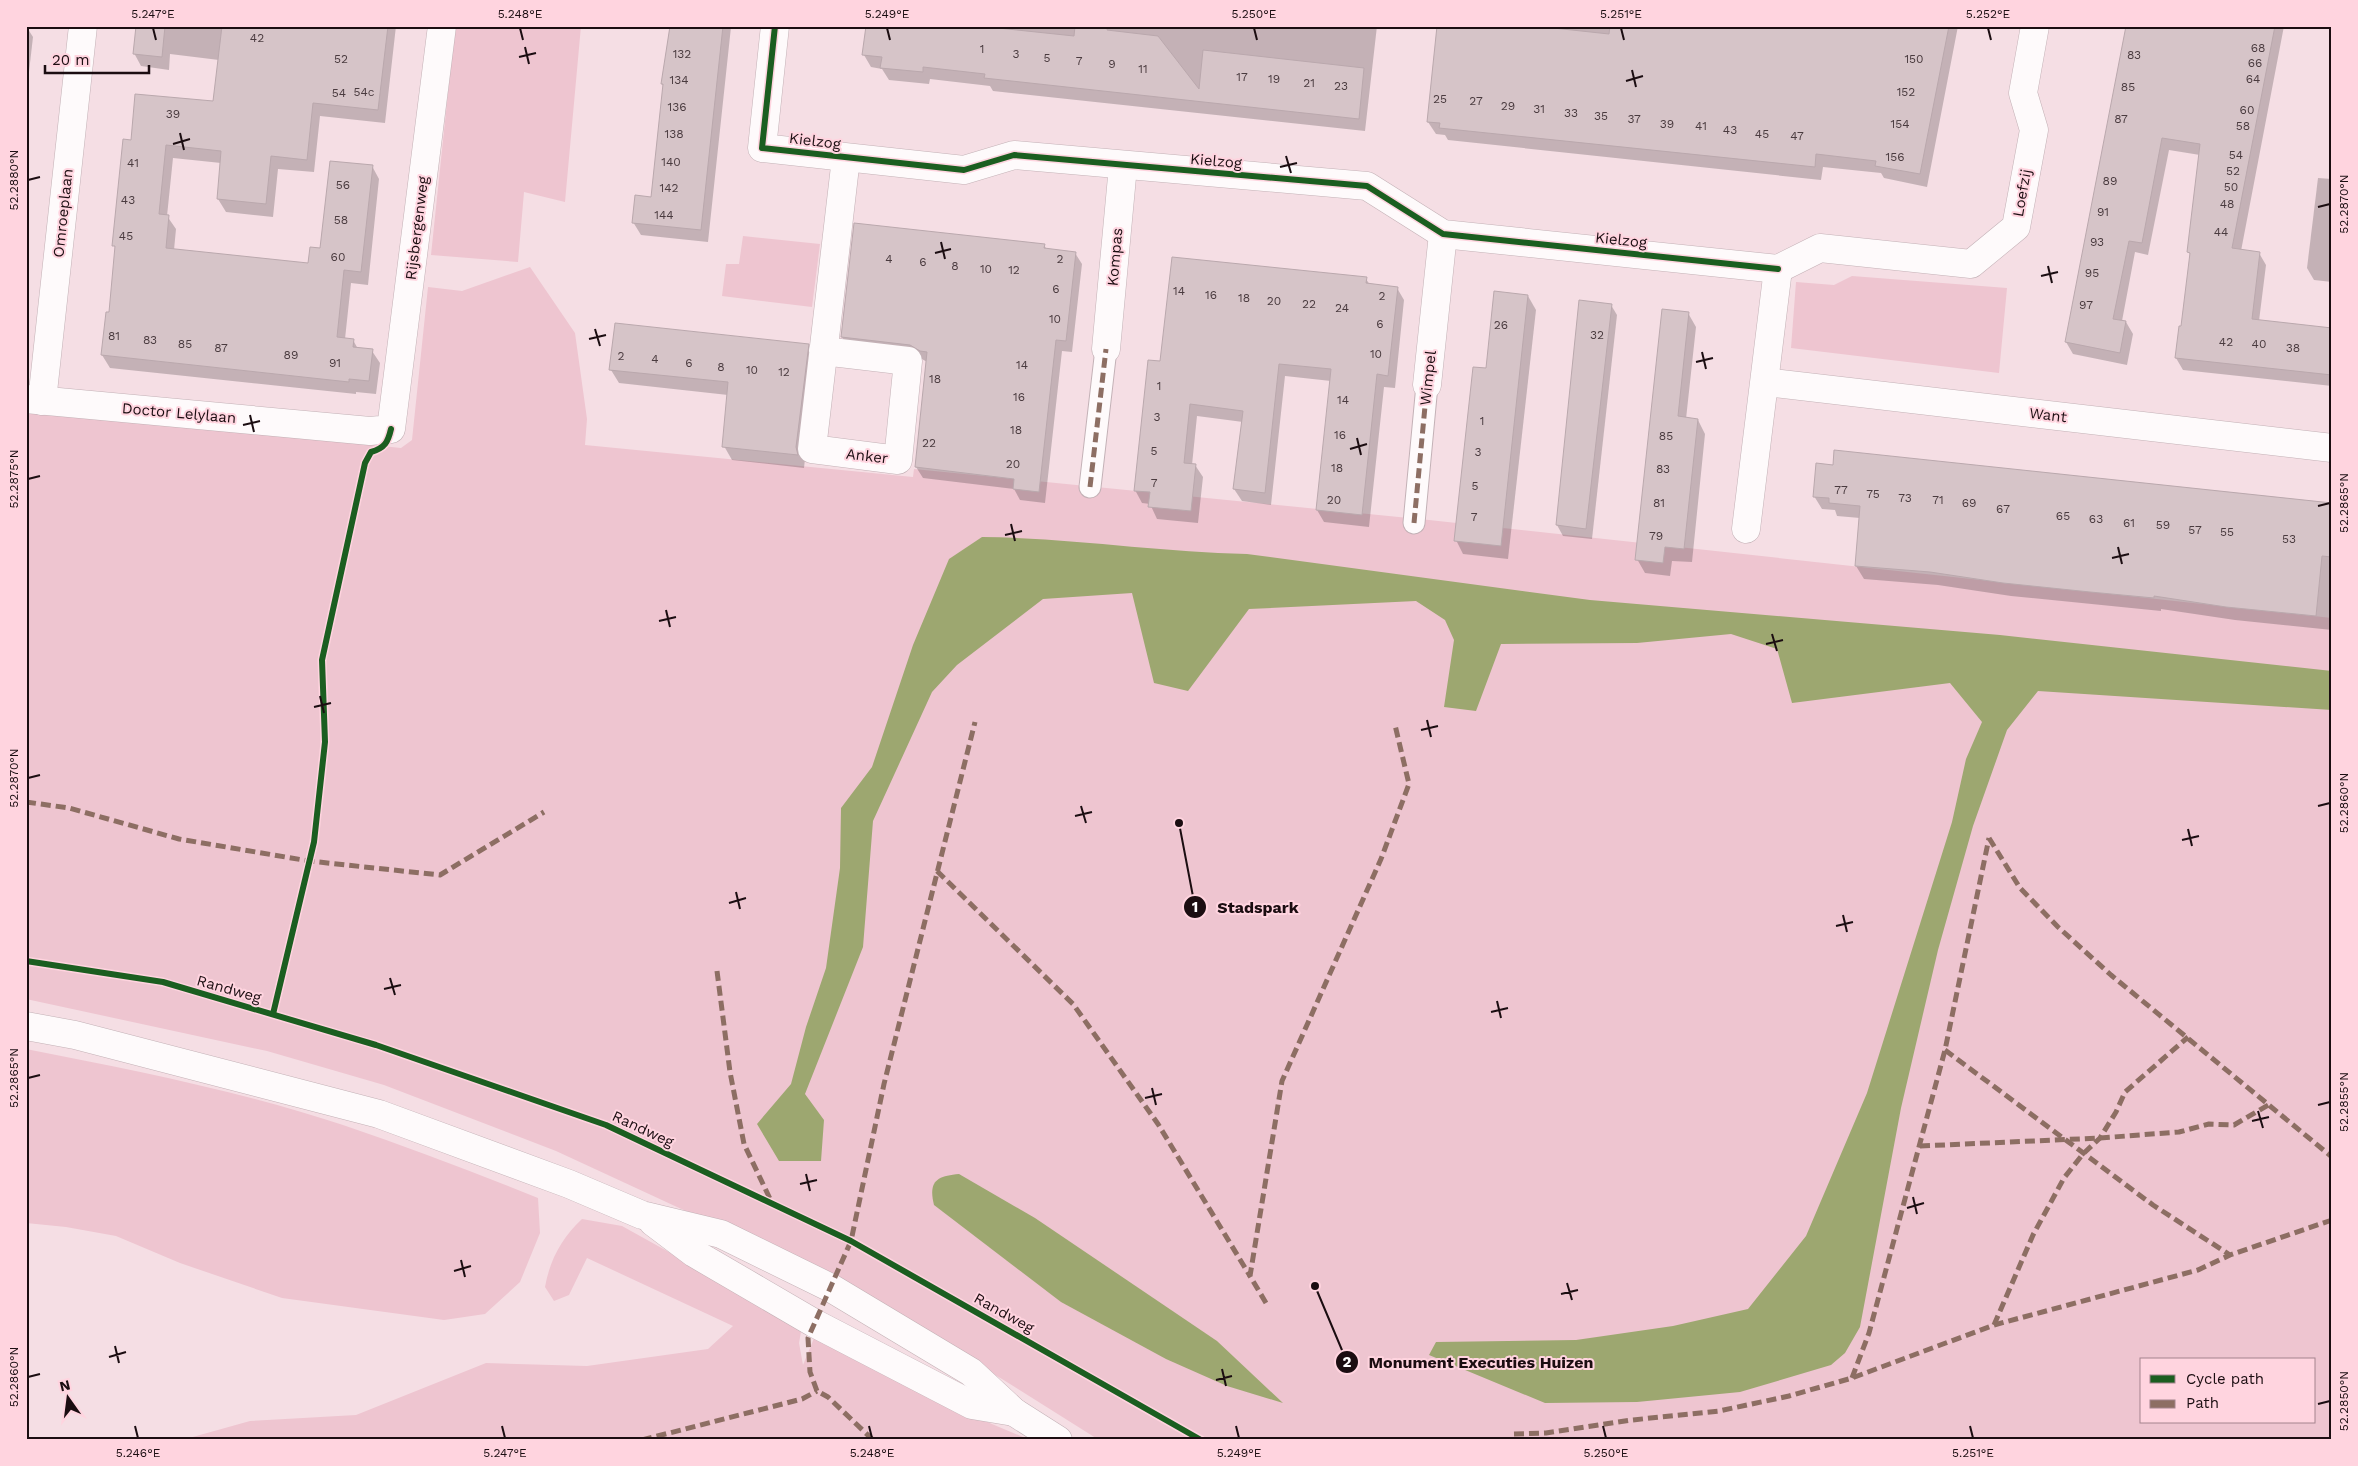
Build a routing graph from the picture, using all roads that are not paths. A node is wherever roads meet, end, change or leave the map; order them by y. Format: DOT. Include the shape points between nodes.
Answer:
graph roads {
  1 [pos="83,26"];
  2 [pos="442,26"];
  3 [pos="775,26"];
  4 [pos="2035,26"];
  5 [pos="846,158"];
  6 [pos="1123,166"];
  7 [pos="1443,234"];
  8 [pos="1778,269"];
  9 [pos="1106,348"];
  10 [pos="823,351"];
  11 [pos="1764,382"];
  12 [pos="1427,385"];
  13 [pos="34,400"];
  14 [pos="391,429"];
  15 [pos="2332,448"];
  16 [pos="1090,487"];
  17 [pos="1414,522"];
  18 [pos="1746,529"];
  19 [pos="26,1026"];
  20 [pos="642,1215"];
  21 [pos="1014,1412"];
  22 [pos="1058,1440"];
  1 -- 13 [label="street, Omroeplaan"];
  2 -- 14 [label="street, Rijsbergenweg"];
  3 -- 5 [label="street, Kielzog" via="762,148"];
  4 -- 8 [label="street, Loefzij" via="2023,93 2034,130 2016,227 1971,264 1820,248"];
  5 -- 6 [label="street, Kielzog" via="964,170 1014,155"];
  5 -- 10 [label="street, Anker"];
  6 -- 7 [label="street, Kielzog" via="1367,186"];
  6 -- 9 [label="street, Kompas"];
  7 -- 8 [label="street, Kielzog"];
  7 -- 12 [label="street, Wimpel"];
  8 -- 11 [label="street"];
  9 -- 16 [label="street"];
  10 -- 10 [label="street, Anker" via="908,361 898,460 812,450"];
  11 -- 15 [label="street, Want"];
  11 -- 18 [label="street"];
  12 -- 17 [label="street, Wimpel"];
  13 -- 14 [label="street, Doctor Lelylaan" via="370,431"];
  19 -- 20 [label="street" via="75,1035 380,1114 569,1184"];
  20 -- 21 [label="street" via="694,1253 814,1323 972,1405"];
  20 -- 21 [label="street" via="721,1234 831,1288 971,1372"];
  21 -- 22 [label="street"];
}
